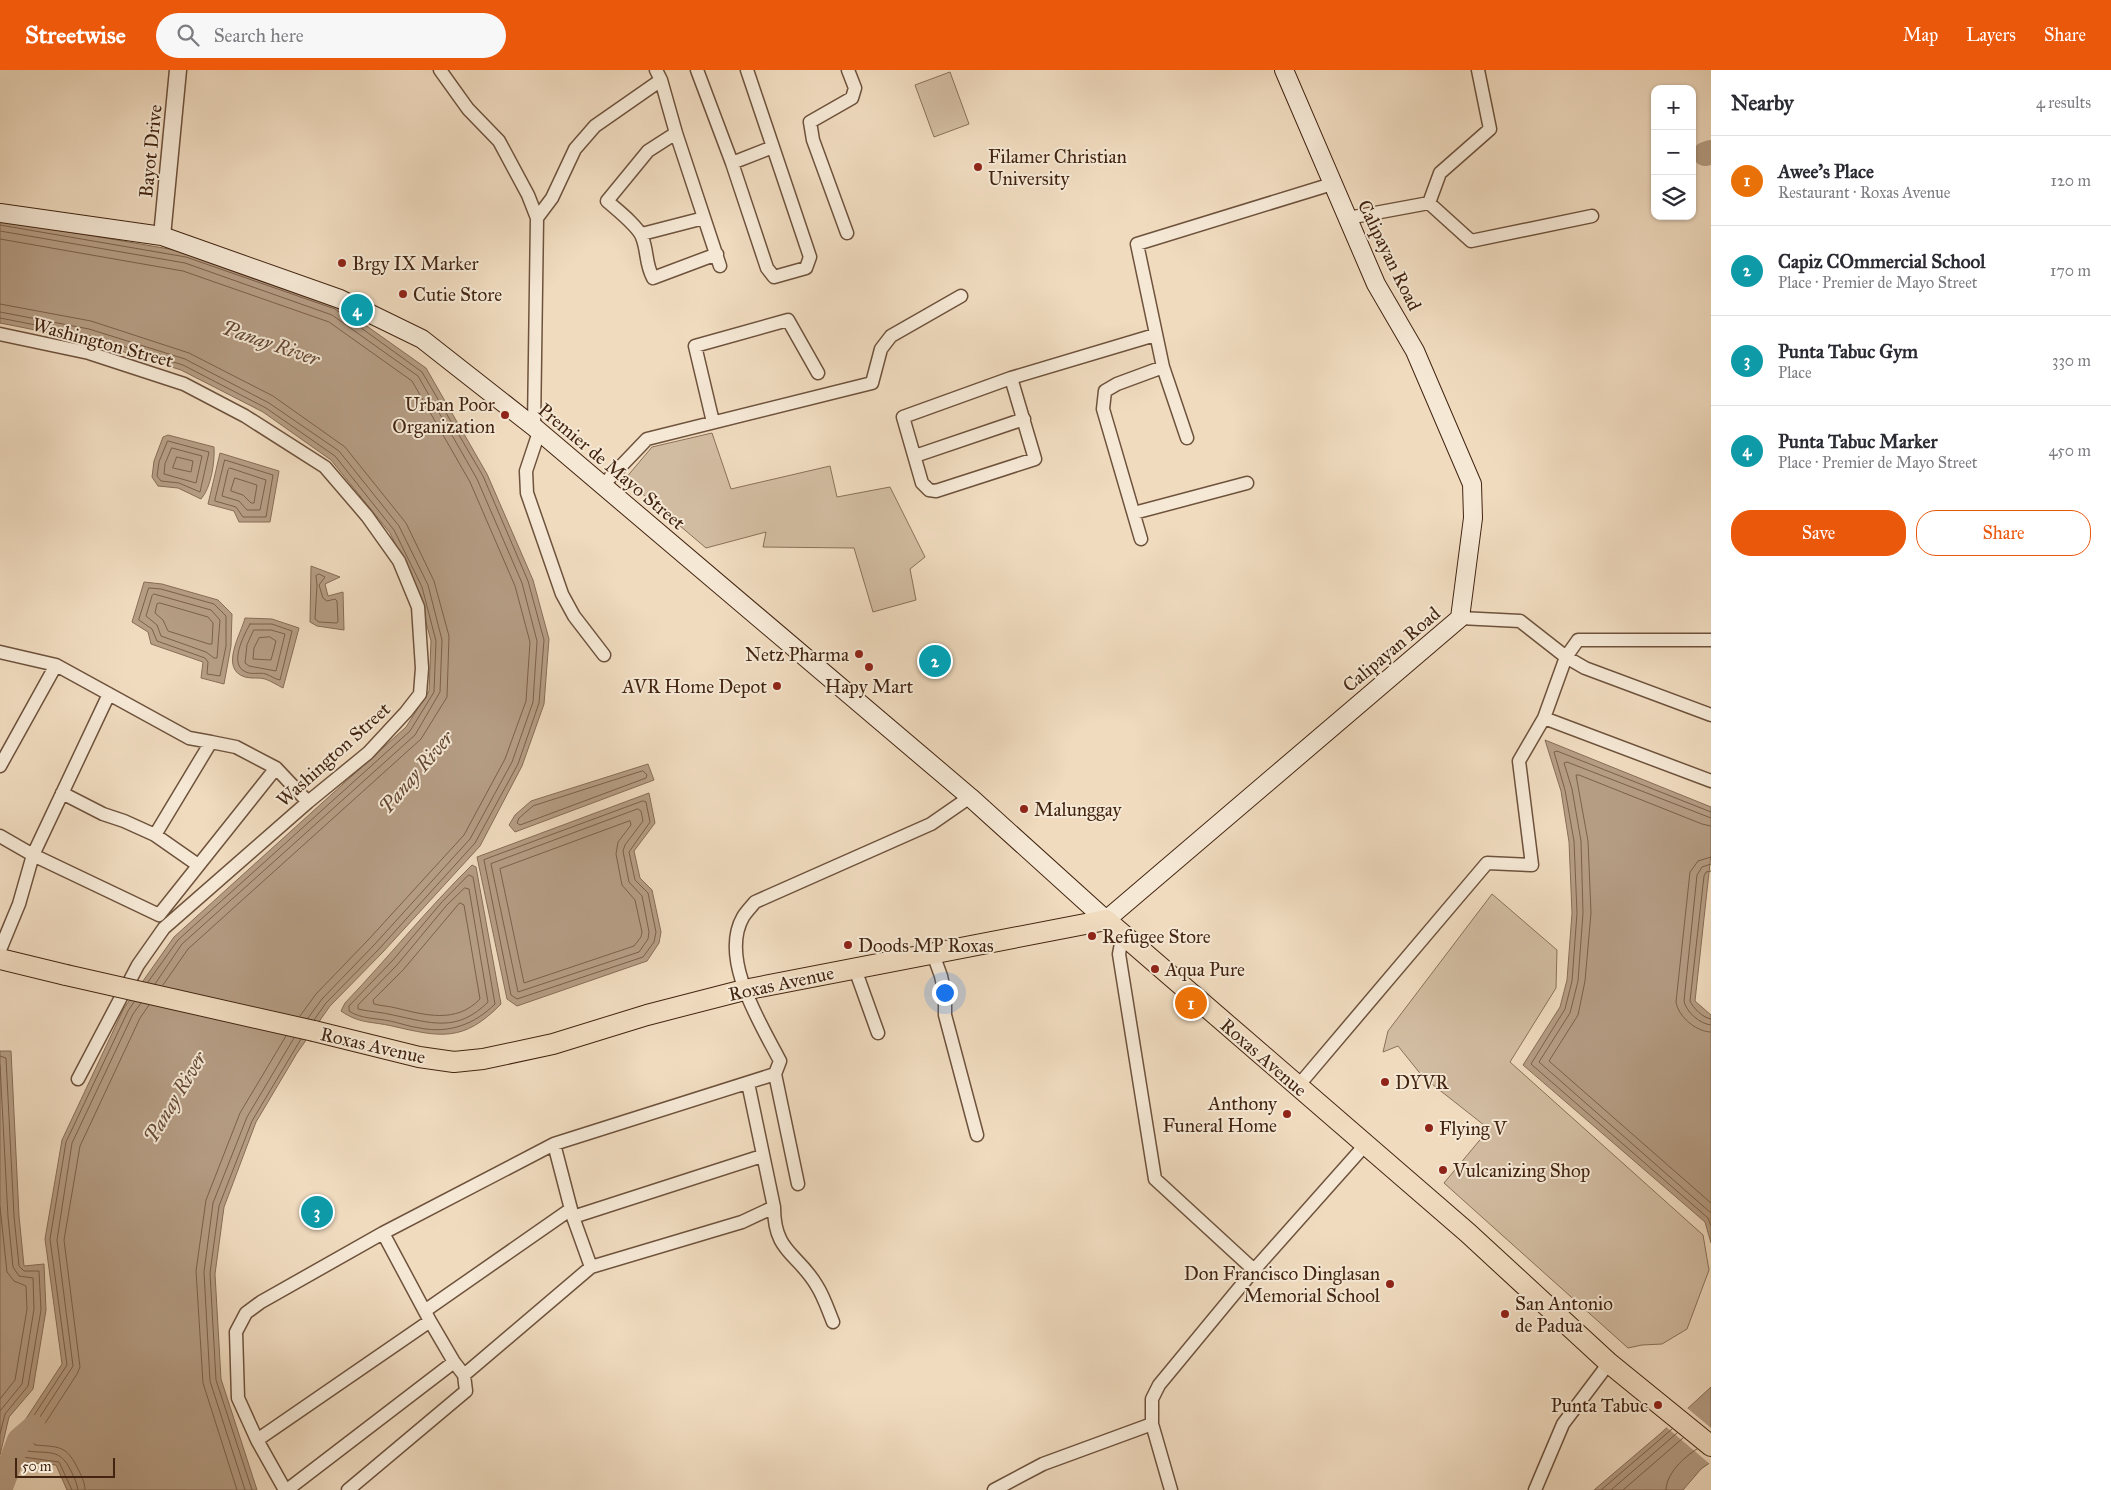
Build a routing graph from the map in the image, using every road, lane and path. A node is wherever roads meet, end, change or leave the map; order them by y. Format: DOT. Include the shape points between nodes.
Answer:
graph roads {
  1 [pos="178,70"];
  2 [pos="440,70"];
  3 [pos="697,70"];
  4 [pos="747,70"];
  5 [pos="848,70"];
  6 [pos="1284,70"];
  7 [pos="1481,71"];
  8 [pos="658,75"];
  9 [pos="676,133"];
  10 [pos="773,147"];
  11 [pos="732,163"];
  12 [pos="1332,184"];
  13 [pos="1429,203"];
  14 [pos="0,212"];
  15 [pos="1592,216"];
  16 [pos="537,218"];
  17 [pos="704,218"];
  18 [pos="1348,218"];
  19 [pos="847,233"];
  20 [pos="642,234"];
  21 [pos="162,236"];
  22 [pos="961,296"];
  23 [pos="0,334"];
  24 [pos="1155,335"];
  25 [pos="1163,367"];
  26 [pos="818,373"];
  27 [pos="1011,378"];
  28 [pos="1024,419"];
  29 [pos="713,422"];
  30 [pos="536,429"];
  31 [pos="1187,438"];
  32 [pos="915,456"];
  33 [pos="1247,483"];
  34 [pos="602,486"];
  35 [pos="1134,513"];
  36 [pos="1142,539"];
  37 [pos="1460,618"];
  38 [pos="1711,640"];
  39 [pos="0,652"];
  40 [pos="604,655"];
  41 [pos="1566,657"];
  42 [pos="56,665"];
  43 [pos="109,694"];
  44 [pos="1711,715"];
  45 [pos="1544,718"];
  46 [pos="211,742"];
  47 [pos="0,766"];
  48 [pos="276,768"];
  49 [pos="1711,781"];
  50 [pos="62,793"];
  51 [pos="970,797"];
  52 [pos="308,802"];
  53 [pos="155,835"];
  54 [pos="0,836"];
  55 [pos="33,854"];
  56 [pos="198,865"];
  57 [pos="1106,920"];
  58 [pos="1123,933"];
  59 [pos="0,950"];
  60 [pos="933,954"];
  61 [pos="0,959"];
  62 [pos="855,968"];
  63 [pos="744,990"];
  64 [pos="878,1033"];
  65 [pos="775,1074"];
  66 [pos="78,1079"];
  67 [pos="748,1083"];
  68 [pos="1298,1086"];
  69 [pos="977,1135"];
  70 [pos="554,1144"];
  71 [pos="1366,1144"];
  72 [pos="762,1156"];
  73 [pos="798,1184"];
  74 [pos="774,1208"];
  75 [pos="572,1213"];
  76 [pos="383,1234"];
  77 [pos="590,1267"];
  78 [pos="1254,1270"];
  79 [pos="428,1315"];
  80 [pos="833,1322"];
  81 [pos="454,1362"];
  82 [pos="1609,1363"];
  83 [pos="464,1375"];
  84 [pos="1152,1424"];
  85 [pos="258,1440"];
  86 [pos="1711,1446"];
  87 [pos="286,1490"];
  88 [pos="348,1490"];
  89 [pos="994,1490"];
  90 [pos="1171,1490"];
  91 [pos="1535,1490"];
  1 -- 21 [label="street, Bayot Drive"];
  2 -- 16 [label="street" via="468,109 499,141"];
  3 -- 11 [label="street"];
  4 -- 10 [label="street"];
  5 -- 19 [label="street" via="855,88 852,98 810,122 813,140"];
  6 -- 12 [label="main road, Calipayan Road"];
  7 -- 13 [label="street" via="1490,128 1440,173"];
  8 -- 9 [label="street"];
  8 -- 16 [label="street" via="595,126 576,149 552,198"];
  9 -- 17 [label="street"];
  9 -- 20 [label="street" via="648,151 607,201"];
  10 -- 11 [label="street"];
  10 -- 11 [label="street" via="810,257 806,268 774,277 767,268"];
  12 -- 18 [label="main road, Calipayan Road"];
  12 -- 24 [label="street" via="1136,244"];
  13 -- 15 [label="street" via="1471,241"];
  13 -- 18 [label="street"];
  14 -- 21 [label="main road, Premier de Mayo Street"];
  16 -- 30 [label="street"];
  17 -- 20 [label="street"];
  17 -- 20 [label="street" via="718,260 653,278 647,268"];
  18 -- 37 [label="main road, Calipayan Road" via="1376,284 1415,351 1472,484 1473,518"];
  21 -- 30 [label="main road, Premier de Mayo Street" via="340,299 422,340"];
  22 -- 29 [label="street" via="891,336 881,349 872,383"];
  23 -- 52 [label="street, Washington Street" via="89,353 184,384 245,416 326,467 399,561 418,607 422,668 420,694 368,753"];
  24 -- 25 [label="street"];
  24 -- 27 [label="street"];
  25 -- 31 [label="street"];
  25 -- 35 [label="street" via="1106,391 1103,409"];
  26 -- 29 [label="street" via="788,320 695,346"];
  27 -- 28 [label="street"];
  27 -- 32 [label="street" via="903,417"];
  28 -- 32 [label="street"];
  28 -- 32 [label="street" via="1035,459 1022,464 936,491 929,490 922,483"];
  29 -- 34 [label="street" via="646,438"];
  30 -- 34 [label="main road, Premier de Mayo Street"];
  30 -- 40 [label="street" via="526,471 527,493 562,594 574,616"];
  33 -- 35 [label="street"];
  34 -- 51 [label="main road, Premier de Mayo Street"];
  35 -- 36 [label="street"];
  37 -- 41 [label="street" via="1520,621"];
  37 -- 57 [label="main road, Calipayan Road"];
  38 -- 41 [label="street" via="1578,640"];
  39 -- 42 [label="street"];
  41 -- 44 [label="street" via="1585,668"];
  41 -- 45 [label="street"];
  42 -- 43 [label="street"];
  42 -- 47 [label="street"];
  43 -- 46 [label="street" via="189,738"];
  43 -- 50 [label="street"];
  45 -- 49 [label="street"];
  45 -- 68 [label="street" via="1519,761 1532,865 1487,863"];
  46 -- 48 [label="street" via="236,747"];
  46 -- 53 [label="street"];
  48 -- 52 [label="street"];
  48 -- 56 [label="street"];
  50 -- 53 [label="street"];
  50 -- 55 [label="street"];
  51 -- 57 [label="main road, Premier de Mayo Street"];
  51 -- 63 [label="street" via="931,824 756,902 743,916 736,935"];
  52 -- 66 [label="street, Washington Street" via="164,928 138,965"];
  53 -- 56 [label="street"];
  54 -- 55 [label="street"];
  55 -- 56 [label="street" via="159,915"];
  55 -- 59 [label="street" via="19,904"];
  57 -- 58 [label="main road, Roxas Avenue"];
  57 -- 60 [label="main road, Roxas Avenue"];
  58 -- 68 [label="main road, Roxas Avenue"];
  58 -- 78 [label="street" via="1119,954 1155,1179"];
  60 -- 62 [label="main road, Roxas Avenue"];
  60 -- 69 [label="street" via="945,994 945,1015"];
  61 -- 63 [label="main road, Roxas Avenue, bridge" via="419,1057 454,1062 553,1044"];
  62 -- 63 [label="main road, Roxas Avenue"];
  62 -- 64 [label="street"];
  63 -- 65 [label="street" via="780,1062"];
  65 -- 67 [label="street"];
  65 -- 73 [label="street"];
  67 -- 70 [label="street"];
  67 -- 72 [label="street"];
  68 -- 71 [label="main road, Roxas Avenue"];
  70 -- 75 [label="street"];
  70 -- 76 [label="street"];
  71 -- 78 [label="street"];
  71 -- 82 [label="main road, Roxas Avenue"];
  72 -- 74 [label="street"];
  72 -- 75 [label="street"];
  74 -- 77 [label="street" via="742,1222"];
  74 -- 80 [label="street" via="779,1240 817,1286"];
  75 -- 77 [label="street"];
  75 -- 79 [label="street"];
  76 -- 79 [label="street"];
  76 -- 85 [label="street" via="246,1313 236,1332 238,1398"];
  77 -- 83 [label="street"];
  78 -- 84 [label="street" via="1159,1385 1152,1399"];
  79 -- 81 [label="street"];
  79 -- 85 [label="street"];
  81 -- 83 [label="street"];
  81 -- 87 [label="street"];
  82 -- 86 [label="main road, Roxas Avenue"];
  82 -- 91 [label="street" via="1563,1424"];
  83 -- 88 [label="street" via="466,1391"];
  84 -- 89 [label="street" via="1043,1464"];
  84 -- 90 [label="street"];
  85 -- 87 [label="street"];
}
